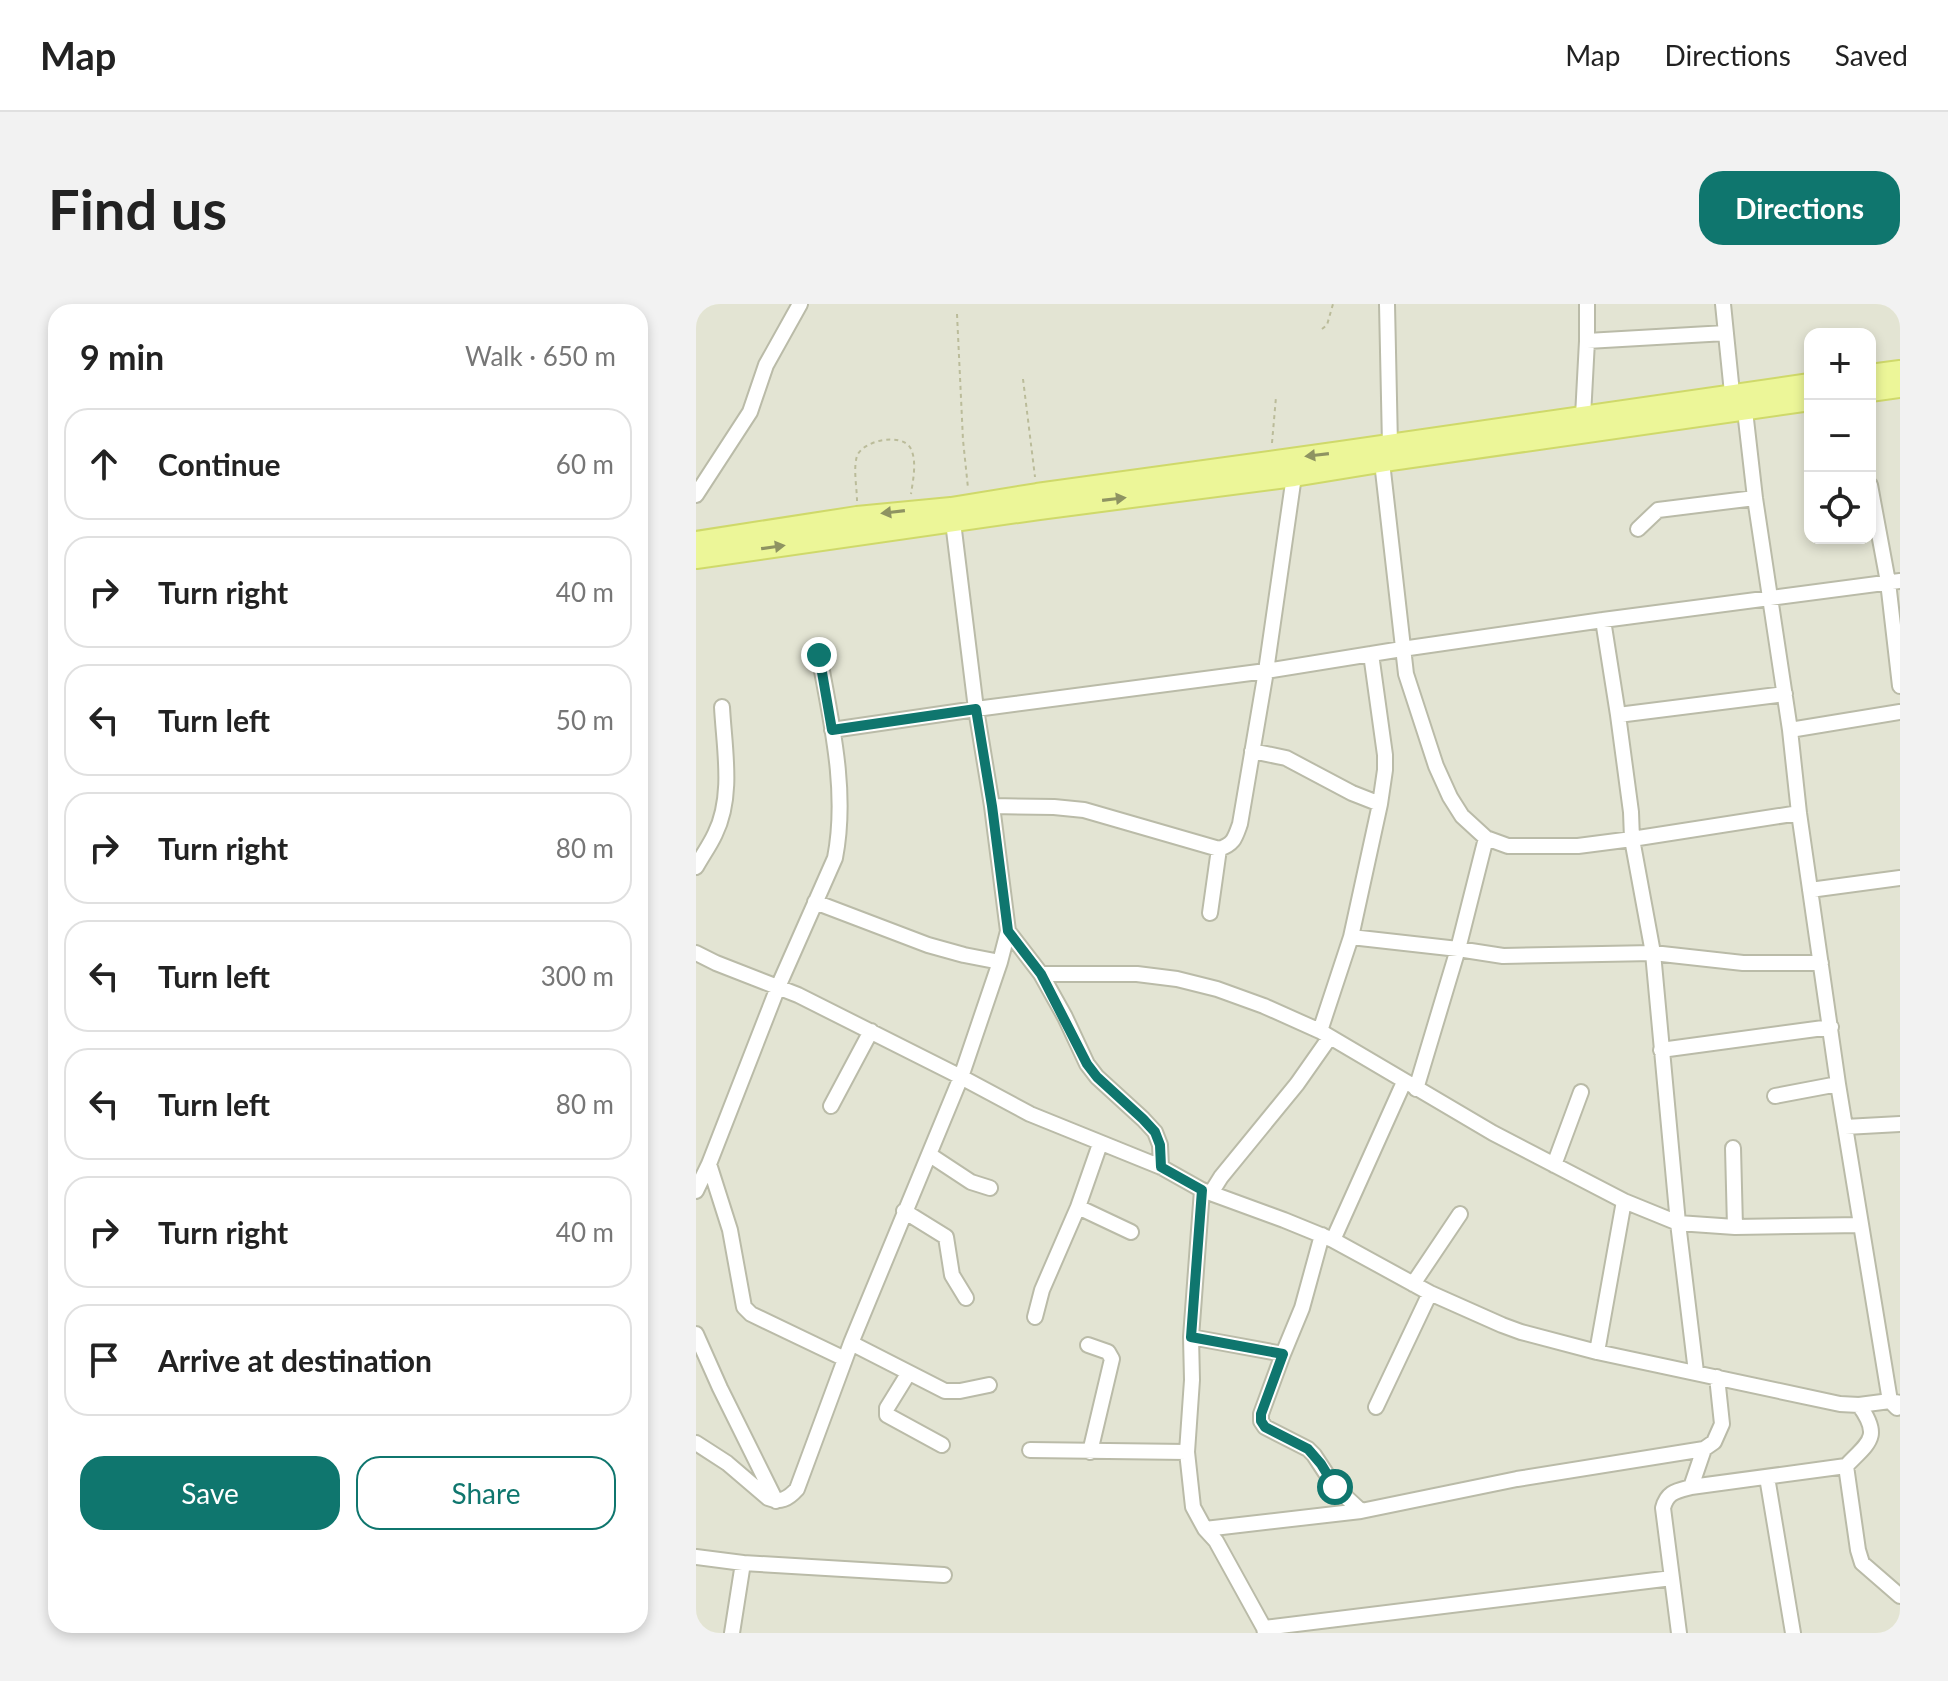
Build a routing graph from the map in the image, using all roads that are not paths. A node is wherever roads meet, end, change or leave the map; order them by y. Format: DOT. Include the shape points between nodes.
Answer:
graph roads {
  1 [pos="800,304"];
  2 [pos="1387,304"];
  3 [pos="1587,304"];
  4 [pos="1723,304"];
  5 [pos="1726,333"];
  6 [pos="1587,341"];
  7 [pos="1900,371"];
  8 [pos="1876,374"];
  9 [pos="1804,386"];
  10 [pos="1900,387"];
  11 [pos="1876,390"];
  12 [pos="1804,400"];
  13 [pos="1738,402"];
  14 [pos="1583,416"];
  15 [pos="1386,453"];
  16 [pos="1294,476"];
  17 [pos="696,495"];
  18 [pos="1755,498"];
  19 [pos="1876,509"];
  20 [pos="953,522"];
  21 [pos="1638,529"];
  22 [pos="696,542"];
  23 [pos="696,558"];
  24 [pos="1894,582"];
  25 [pos="1770,598"];
  26 [pos="1603,620"];
  27 [pos="1402,649"];
  28 [pos="1371,654"];
  29 [pos="819,655"];
  30 [pos="1266,671"];
  31 [pos="1900,686"];
  32 [pos="1785,694"];
  33 [pos="722,707"];
  34 [pos="976,709"];
  35 [pos="1900,712"];
  36 [pos="1618,715"];
  37 [pos="832,730"];
  38 [pos="1790,730"];
  39 [pos="1252,751"];
  40 [pos="1380,804"];
  41 [pos="992,806"];
  42 [pos="1799,813"];
  43 [pos="1486,838"];
  44 [pos="1632,839"];
  45 [pos="1219,849"];
  46 [pos="696,867"];
  47 [pos="1900,878"];
  48 [pos="1810,890"];
  49 [pos="815,902"];
  50 [pos="1210,913"];
  51 [pos="1008,931"];
  52 [pos="1351,937"];
  53 [pos="1458,949"];
  54 [pos="696,953"];
  55 [pos="1653,953"];
  56 [pos="1000,962"];
  57 [pos="1821,963"];
  58 [pos="1041,974"];
  59 [pos="778,987"];
  60 [pos="1831,1027"];
  61 [pos="871,1031"];
  62 [pos="1325,1034"];
  63 [pos="1661,1050"];
  64 [pos="961,1077"];
  65 [pos="1838,1084"];
  66 [pos="1410,1085"];
  67 [pos="1581,1092"];
  68 [pos="1775,1096"];
  69 [pos="831,1106"];
  70 [pos="1900,1124"];
  71 [pos="1845,1127"];
  72 [pos="1100,1144"];
  73 [pos="1733,1148"];
  74 [pos="930,1155"];
  75 [pos="709,1164"];
  76 [pos="1554,1165"];
  77 [pos="1161,1167"];
  78 [pos="990,1188"];
  79 [pos="696,1191"];
  80 [pos="1207,1191"];
  81 [pos="1624,1201"];
  82 [pos="1078,1207"];
  83 [pos="904,1211"];
  84 [pos="1460,1214"];
  85 [pos="1678,1223"];
  86 [pos="1861,1225"];
  87 [pos="1735,1227"];
  88 [pos="1131,1232"];
  89 [pos="1327,1238"];
  90 [pos="1413,1284"];
  91 [pos="1430,1293"];
  92 [pos="966,1298"];
  93 [pos="1035,1317"];
  94 [pos="696,1334"];
  95 [pos="1191,1337"];
  96 [pos="851,1343"];
  97 [pos="1088,1345"];
  98 [pos="1597,1352"];
  99 [pos="1283,1354"];
  100 [pos="845,1359"];
  101 [pos="1696,1372"];
  102 [pos="908,1374"];
  103 [pos="1717,1377"];
  104 [pos="989,1385"];
  105 [pos="1859,1405"];
  106 [pos="1897,1405"];
  107 [pos="1376,1407"];
  108 [pos="696,1443"];
  109 [pos="942,1445"];
  110 [pos="1704,1449"];
  111 [pos="1030,1450"];
  112 [pos="1090,1452"];
  113 [pos="1187,1452"];
  114 [pos="1846,1466"];
  115 [pos="1767,1477"];
  116 [pos="1335,1487"];
  117 [pos="1691,1487"];
  118 [pos="776,1501"];
  119 [pos="1361,1511"];
  120 [pos="1325,1516"];
  121 [pos="1205,1529"];
  122 [pos="696,1557"];
  123 [pos="743,1563"];
  124 [pos="944,1575"];
  125 [pos="1672,1578"];
  126 [pos="1900,1596"];
  127 [pos="1264,1630"];
  128 [pos="732,1633"];
  129 [pos="1679,1633"];
  130 [pos="1793,1633"];
  1 -- 17 [label="street" via="766,365 750,412"];
  2 -- 15 [label="street"];
  3 -- 6 [label="street"];
  4 -- 5 [label="street"];
  5 -- 6 [label="street"];
  5 -- 13 [label="street"];
  6 -- 14 [label="street"];
  7 -- 8 [label="main road"];
  9 -- 13 [label="main road"];
  10 -- 11 [label="main road"];
  12 -- 13 [label="main road"];
  13 -- 14 [label="main road"];
  13 -- 15 [label="main road"];
  13 -- 18 [label="street"];
  14 -- 15 [label="main road"];
  15 -- 16 [label="main road"];
  15 -- 22 [label="main road, one-way" via="1270,461"];
  15 -- 27 [label="street"];
  20 -- 16 [label="main road, one-way"];
  16 -- 30 [label="street"];
  18 -- 21 [label="street" via="1658,510"];
  18 -- 25 [label="street"];
  19 -- 24 [label="street"];
  23 -- 20 [label="main road, one-way"];
  20 -- 34 [label="street"];
  24 -- 25 [label="street"];
  24 -- 31 [label="street"];
  25 -- 26 [label="street"];
  25 -- 32 [label="street"];
  26 -- 27 [label="street"];
  26 -- 36 [label="street"];
  27 -- 28 [label="street"];
  27 -- 43 [label="street" via="1436,766 1462,816"];
  28 -- 30 [label="street"];
  28 -- 40 [label="street" via="1385,755"];
  29 -- 37 [label="street"];
  30 -- 34 [label="street"];
  30 -- 39 [label="street"];
  32 -- 36 [label="street"];
  32 -- 38 [label="street"];
  33 -- 46 [label="street" via="721,816"];
  34 -- 37 [label="street"];
  34 -- 41 [label="street"];
  35 -- 38 [label="street"];
  36 -- 44 [label="street"];
  37 -- 49 [label="street" via="838,845"];
  38 -- 42 [label="street"];
  39 -- 40 [label="street" via="1286,758"];
  39 -- 45 [label="street" via="1240,824 1235,838"];
  40 -- 52 [label="street"];
  41 -- 45 [label="street" via="1084,810"];
  41 -- 51 [label="street"];
  42 -- 44 [label="street"];
  42 -- 48 [label="street"];
  43 -- 44 [label="street" via="1526,847"];
  43 -- 53 [label="street"];
  44 -- 55 [label="street"];
  45 -- 50 [label="street"];
  47 -- 48 [label="street"];
  48 -- 57 [label="street"];
  49 -- 56 [label="street" via="928,945"];
  49 -- 59 [label="street"];
  51 -- 56 [label="street"];
  51 -- 58 [label="street"];
  52 -- 53 [label="street"];
  52 -- 62 [label="street"];
  53 -- 55 [label="street" via="1503,956"];
  53 -- 66 [label="street"];
  54 -- 59 [label="street"];
  55 -- 57 [label="street" via="1743,963"];
  55 -- 63 [label="street"];
  56 -- 64 [label="street"];
  57 -- 60 [label="street"];
  58 -- 62 [label="street" via="1177,979 1264,1006"];
  58 -- 77 [label="street" via="1092,1071 1155,1132"];
  59 -- 61 [label="street"];
  59 -- 75 [label="street"];
  60 -- 63 [label="street"];
  60 -- 65 [label="street"];
  61 -- 64 [label="street"];
  61 -- 69 [label="street"];
  62 -- 66 [label="street"];
  62 -- 80 [label="street" via="1297,1084"];
  63 -- 85 [label="street"];
  64 -- 72 [label="street"];
  64 -- 74 [label="street"];
  65 -- 68 [label="street"];
  65 -- 71 [label="street"];
  66 -- 76 [label="street"];
  66 -- 89 [label="street"];
  67 -- 76 [label="street"];
  70 -- 71 [label="street"];
  71 -- 86 [label="street"];
  72 -- 77 [label="street"];
  72 -- 82 [label="street"];
  73 -- 87 [label="street"];
  74 -- 78 [label="street"];
  74 -- 83 [label="street"];
  75 -- 79 [label="street"];
  75 -- 100 [label="street" via="730,1230 744,1307"];
  76 -- 81 [label="street"];
  77 -- 80 [label="street"];
  80 -- 89 [label="street"];
  80 -- 95 [label="street"];
  81 -- 85 [label="street"];
  81 -- 98 [label="street"];
  82 -- 88 [label="street"];
  82 -- 93 [label="street"];
  83 -- 92 [label="street" via="946,1237 952,1275"];
  83 -- 96 [label="street"];
  84 -- 90 [label="street"];
  85 -- 87 [label="street"];
  85 -- 101 [label="street"];
  86 -- 87 [label="street"];
  86 -- 106 [label="street"];
  89 -- 90 [label="street"];
  89 -- 99 [label="street"];
  90 -- 91 [label="street"];
  91 -- 98 [label="street" via="1521,1332"];
  91 -- 107 [label="street"];
  94 -- 118 [label="street"];
  95 -- 99 [label="street"];
  95 -- 113 [label="street"];
  96 -- 100 [label="street"];
  96 -- 102 [label="street"];
  97 -- 112 [label="street" via="1108,1352 1112,1359"];
  98 -- 101 [label="street"];
  99 -- 116 [label="street" via="1261,1421 1308,1449"];
  100 -- 118 [label="street" via="797,1489"];
  101 -- 103 [label="street"];
  102 -- 104 [label="street" via="945,1391"];
  102 -- 109 [label="street" via="887,1415"];
  103 -- 105 [label="street"];
  103 -- 110 [label="street" via="1722,1424 1714,1442"];
  105 -- 106 [label="street"];
  105 -- 114 [label="street" via="1872,1433"];
  108 -- 118 [label="street"];
  110 -- 117 [label="street"];
  110 -- 119 [label="street"];
  111 -- 112 [label="street"];
  112 -- 113 [label="street"];
  113 -- 121 [label="street" via="1193,1507"];
  114 -- 115 [label="street"];
  114 -- 126 [label="street" via="1862,1563"];
  115 -- 117 [label="street"];
  115 -- 130 [label="street"];
  116 -- 119 [label="street"];
  116 -- 120 [label="street"];
  117 -- 125 [label="street" via="1671,1492 1663,1508"];
  119 -- 120 [label="street"];
  120 -- 121 [label="street"];
  121 -- 127 [label="street"];
  122 -- 123 [label="street"];
  123 -- 124 [label="street"];
  123 -- 128 [label="street"];
  125 -- 127 [label="street"];
  125 -- 129 [label="street"];
}
